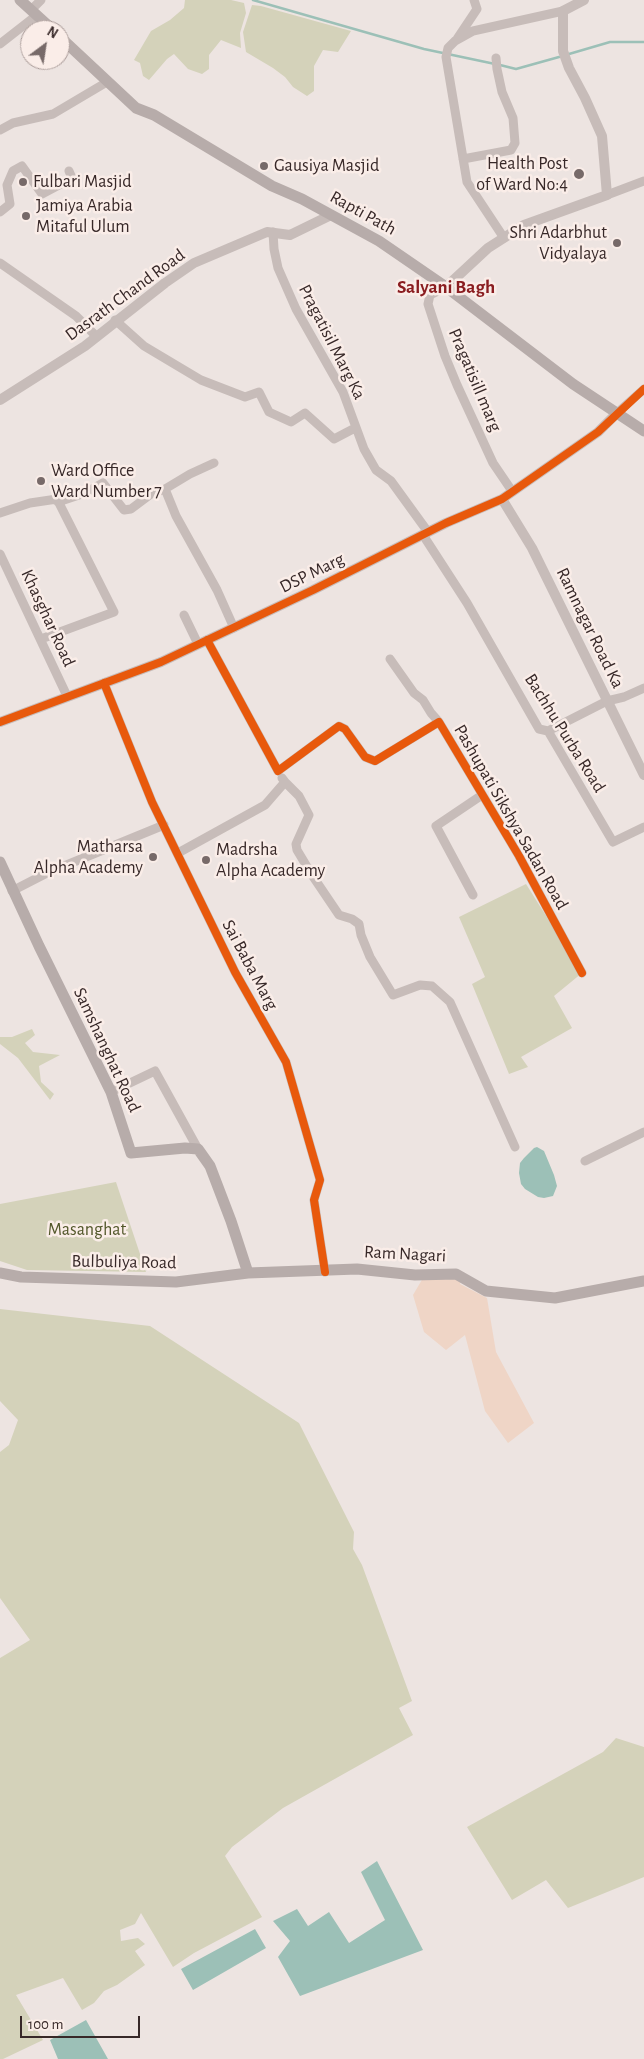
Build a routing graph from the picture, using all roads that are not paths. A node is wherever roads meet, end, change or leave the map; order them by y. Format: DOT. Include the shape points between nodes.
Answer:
graph roads {
  1 [pos="20,0"];
  2 [pos="41,0"];
  3 [pos="474,0"];
  4 [pos="584,0"];
  5 [pos="563,11"];
  6 [pos="34,13"];
  7 [pos="42,20"];
  8 [pos="455,41"];
  9 [pos="0,44"];
  10 [pos="70,47"];
  11 [pos="496,58"];
  12 [pos="107,82"];
  13 [pos="0,130"];
  14 [pos="463,159"];
  15 [pos="69,171"];
  16 [pos="644,182"];
  17 [pos="607,195"];
  18 [pos="0,212"];
  19 [pos="331,215"];
  20 [pos="273,232"];
  21 [pos="504,238"];
  22 [pos="0,263"];
  23 [pos="446,287"];
  24 [pos="115,320"];
  25 [pos="96,336"];
  26 [pos="644,389"];
  27 [pos="0,400"];
  28 [pos="617,413"];
  29 [pos="355,428"];
  30 [pos="644,431"];
  31 [pos="214,463"];
  32 [pos="165,489"];
  33 [pos="512,491"];
  34 [pos="502,499"];
  35 [pos="58,502"];
  36 [pos="0,513"];
  37 [pos="425,533"];
  38 [pos="0,554"];
  39 [pos="184,615"];
  40 [pos="234,628"];
  41 [pos="41,639"];
  42 [pos="203,642"];
  43 [pos="390,659"];
  44 [pos="104,683"];
  45 [pos="644,688"];
  46 [pos="67,696"];
  47 [pos="607,701"];
  48 [pos="0,722"];
  49 [pos="439,722"];
  50 [pos="548,731"];
  51 [pos="278,771"];
  52 [pos="644,775"];
  53 [pos="285,782"];
  54 [pos="482,796"];
  55 [pos="164,825"];
  56 [pos="644,827"];
  57 [pos="178,853"];
  58 [pos="0,862"];
  59 [pos="3,874"];
  60 [pos="12,890"];
  61 [pos="473,895"];
  62 [pos="582,973"];
  63 [pos="111,1092"];
  64 [pos="644,1132"];
  65 [pos="515,1147"];
  66 [pos="198,1150"];
  67 [pos="585,1161"];
  68 [pos="325,1272"];
  69 [pos="0,1273"];
  70 [pos="248,1273"];
  71 [pos="644,1281"];
  1 -- 6 [label="main road"];
  2 -- 6 [label="street"];
  3 -- 8 [label="street" via="476,8"];
  4 -- 5 [label="street"];
  5 -- 8 [label="street" via="473,31"];
  5 -- 17 [label="street" via="563,51 568,68 602,136"];
  6 -- 7 [label="main road"];
  6 -- 9 [label="street"];
  8 -- 14 [label="street" via="447,52"];
  10 -- 12 [label="main road, Rapti Path"];
  11 -- 14 [label="street" via="502,92 513,118 516,143 510,150"];
  12 -- 13 [label="street" via="53,114 13,123"];
  12 -- 19 [label="main road, Rapti Path" via="136,108 154,115 272,186"];
  14 -- 21 [label="street" via="467,182"];
  15 -- 18 [label="street" via="72,178 42,194 22,166 13,171 7,185 10,204"];
  16 -- 17 [label="street"];
  17 -- 21 [label="street" via="524,225"];
  19 -- 20 [label="street, Dasrath Chand Road" via="290,235"];
  19 -- 23 [label="main road, Rapti Path" via="364,231"];
  20 -- 24 [label="street, Dasrath Chand Road" via="194,263"];
  20 -- 29 [label="street, Pragatisil Marg Ka" via="278,268 296,309 343,392"];
  21 -- 23 [label="street" via="481,254"];
  22 -- 25 [label="street" via="76,316"];
  23 -- 28 [label="main road, Rapti Path" via="537,358"];
  23 -- 33 [label="street, Pragatisill marg" via="430,295 430,312 445,356 485,446"];
  24 -- 25 [label="street, Dasrath Chand Road"];
  24 -- 29 [label="street" via="144,346 201,380 245,397 259,392 269,412 291,422 304,413 334,439"];
  25 -- 27 [label="street, Dasrath Chand Road" via="59,364"];
  26 -- 28 [label="street"];
  28 -- 30 [label="main road, Rapti Path"];
  28 -- 33 [label="street, DSP Marg" via="598,432"];
  29 -- 37 [label="street, Pragatisil Marg Ka" via="376,470 391,481"];
  31 -- 32 [label="street"];
  32 -- 35 [label="street" via="124,510 103,483"];
  32 -- 40 [label="street"];
  33 -- 34 [label="street, DSP Marg"];
  34 -- 37 [label="street, DSP Marg"];
  34 -- 47 [label="street, Ramnagar Road Ka" via="532,548"];
  35 -- 36 [label="street" via="57,499 46,500"];
  35 -- 41 [label="street" via="114,612"];
  37 -- 40 [label="street, DSP Marg"];
  37 -- 50 [label="street, Bachhu Purba Road" via="539,729"];
  38 -- 41 [label="street, Khasghar Road"];
  39 -- 42 [label="street"];
  40 -- 42 [label="street, DSP Marg"];
  41 -- 46 [label="street, Khasghar Road"];
  42 -- 44 [label="street, DSP Marg" via="162,662"];
  42 -- 51 [label="street"];
  43 -- 49 [label="street"];
  44 -- 46 [label="street, DSP Marg"];
  44 -- 55 [label="street, Sai Baba Marg"];
  45 -- 47 [label="street"];
  46 -- 48 [label="street, DSP Marg"];
  47 -- 50 [label="street"];
  47 -- 52 [label="street, Ramnagar Road Ka"];
  49 -- 51 [label="street, Pashupati Sikshya Sadan Road" via="375,761 365,757 339,726"];
  49 -- 54 [label="street, Pashupati Sikshya Sadan Road"];
  50 -- 56 [label="street, Bachhu Purba Road" via="613,842"];
  51 -- 53 [label="street"];
  53 -- 57 [label="street" via="265,805"];
  53 -- 65 [label="street" via="299,796 310,815 296,844 312,875 339,915 358,924 370,957 392,995 420,985 432,986 450,1002"];
  54 -- 61 [label="street" via="436,826"];
  54 -- 62 [label="street, Pashupati Sikshya Sadan Road" via="520,856"];
  55 -- 57 [label="street, Sai Baba Marg"];
  55 -- 60 [label="street"];
  57 -- 68 [label="street, Sai Baba Marg" via="235,972 286,1062 320,1180 314,1200"];
  58 -- 59 [label="main road, Samshanghat Road"];
  59 -- 60 [label="main road, Samshanghat Road"];
  60 -- 63 [label="main road, Samshanghat Road"];
  63 -- 66 [label="main road, Samshanghat Road" via="132,1153 185,1148"];
  63 -- 66 [label="street" via="155,1071"];
  64 -- 67 [label="street"];
  66 -- 70 [label="main road" via="210,1166"];
  68 -- 70 [label="main road, Ram Nagari"];
  68 -- 71 [label="main road, Ram Nagari" via="357,1269 415,1275 456,1274 486,1291 555,1298"];
  69 -- 70 [label="main road, Bulbuliya Road" via="176,1282"];
}
